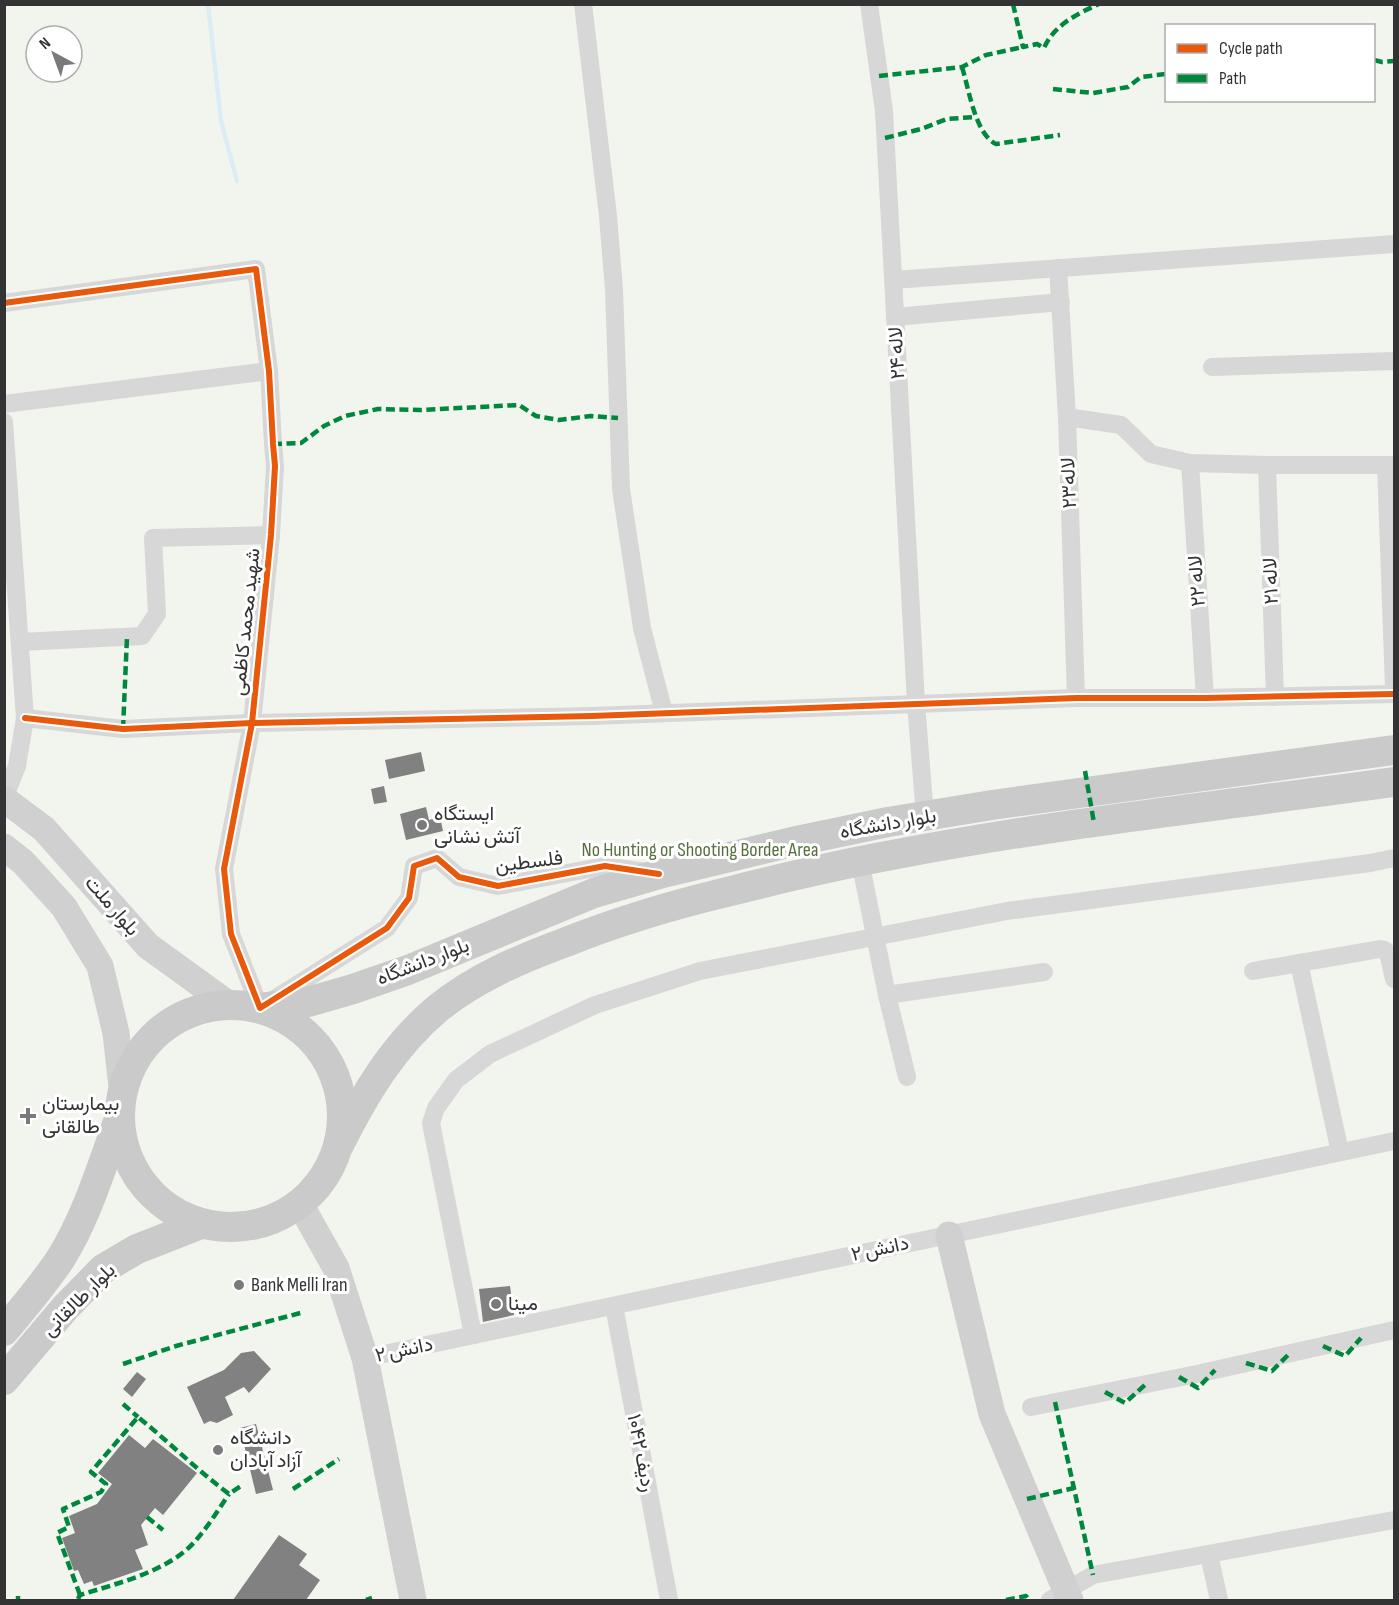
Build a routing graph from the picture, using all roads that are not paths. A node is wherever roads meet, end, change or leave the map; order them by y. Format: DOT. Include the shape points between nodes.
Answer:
graph roads {
  1 [pos="583,4"];
  2 [pos="870,4"];
  3 [pos="1395,244"];
  4 [pos="1058,268"];
  5 [pos="893,280"];
  6 [pos="1061,302"];
  7 [pos="4,303"];
  8 [pos="895,317"];
  9 [pos="1395,361"];
  10 [pos="1212,367"];
  11 [pos="269,371"];
  12 [pos="4,404"];
  13 [pos="1067,417"];
  14 [pos="4,422"];
  15 [pos="1190,463"];
  16 [pos="1267,465"];
  17 [pos="1390,465"];
  18 [pos="271,535"];
  19 [pos="11,601"];
  20 [pos="20,642"];
  21 [pos="1395,688"];
  22 [pos="1395,694"];
  23 [pos="1275,697"];
  24 [pos="1076,698"];
  25 [pos="1204,698"];
  26 [pos="916,703"];
  27 [pos="664,713"];
  28 [pos="26,718"];
  29 [pos="252,723"];
  30 [pos="1395,750"];
  31 [pos="1395,782"];
  32 [pos="4,799"];
  33 [pos="925,817"];
  34 [pos="4,847"];
  35 [pos="1395,858"];
  36 [pos="860,861"];
  37 [pos="659,874"];
  38 [pos="875,938"];
  39 [pos="1299,963"];
  40 [pos="1253,971"];
  41 [pos="1044,972"];
  42 [pos="1395,979"];
  43 [pos="887,995"];
  44 [pos="228,1004"];
  45 [pos="260,1008"];
  46 [pos="907,1077"];
  47 [pos="122,1087"];
  48 [pos="118,1122"];
  49 [pos="1395,1141"];
  50 [pos="339,1145"];
  51 [pos="1340,1152"];
  52 [pos="300,1204"];
  53 [pos="201,1224"];
  54 [pos="949,1235"];
  55 [pos="614,1305"];
  56 [pos="1395,1330"];
  57 [pos="4,1331"];
  58 [pos="473,1335"];
  59 [pos="365,1358"];
  60 [pos="4,1380"];
  61 [pos="1031,1407"];
  62 [pos="1395,1520"];
  63 [pos="1209,1555"];
  64 [pos="1062,1597"];
  65 [pos="413,1600"];
  66 [pos="669,1600"];
  67 [pos="1219,1600"];
  1 -- 27 [label="street" via="614,290 621,489 642,628"];
  2 -- 5 [label="street, لاله ۲۴" via="884,111"];
  3 -- 4 [label="street"];
  4 -- 5 [label="street"];
  4 -- 6 [label="street, لاله۲۳"];
  5 -- 8 [label="street, لاله ۲۴"];
  6 -- 8 [label="street"];
  6 -- 13 [label="street, لاله۲۳"];
  7 -- 11 [label="street, شهید محمد کاظمی" via="256,269"];
  8 -- 26 [label="street, لاله ۲۴"];
  9 -- 10 [label="street"];
  11 -- 12 [label="street"];
  11 -- 18 [label="street, شهید محمد کاظمی" via="274,465"];
  13 -- 15 [label="street" via="1121,425 1151,454"];
  13 -- 24 [label="street, لاله۲۳"];
  14 -- 19 [label="street"];
  15 -- 16 [label="street"];
  15 -- 25 [label="street, لاله ۲۲"];
  16 -- 17 [label="street"];
  16 -- 23 [label="street, لاله ۲۱"];
  17 -- 21 [label="street"];
  18 -- 20 [label="street" via="153,538 157,614 142,636"];
  18 -- 29 [label="street, شهید محمد کاظمی"];
  19 -- 20 [label="street"];
  20 -- 28 [label="street"];
  22 -- 23 [label="street"];
  23 -- 25 [label="street"];
  24 -- 25 [label="street"];
  24 -- 26 [label="street"];
  26 -- 27 [label="street"];
  26 -- 33 [label="street, لاله ۲۴"];
  27 -- 29 [label="street"];
  28 -- 29 [label="street" via="123,729"];
  28 -- 32 [label="street" via="17,766"];
  29 -- 45 [label="street, شهید محمد کاظمی" via="224,869 231,934"];
  30 -- 33 [label="main road, بلوار دانشگاه"];
  31 -- 36 [label="main road, بلوار دانشگاه" via="1002,836"];
  32 -- 44 [label="street, بلوار ملت" via="44,829 147,946"];
  33 -- 37 [label="main road, بلوار دانشگاه" via="792,842"];
  34 -- 47 [label="street, بلوار ملت" via="64,907 100,966 116,1033"];
  35 -- 38 [label="street" via="1007,911"];
  36 -- 38 [label="street"];
  36 -- 50 [label="main road, بلوار دانشگاه" via="668,906 521,959 471,985 436,1010 400,1047 360,1102"];
  37 -- 45 [label="main road, بلوار دانشگاه" via="594,893 352,989 308,1002"];
  37 -- 45 [label="street, فلسطین" via="605,866 498,886 459,877 437,858 414,866 409,898 387,928"];
  38 -- 43 [label="street"];
  38 -- 58 [label="street" via="700,971 595,1005 490,1054 456,1080 431,1123"];
  39 -- 40 [label="street"];
  39 -- 42 [label="street" via="1380,949 1388,953"];
  39 -- 51 [label="street"];
  41 -- 43 [label="street"];
  43 -- 46 [label="street"];
  44 -- 45 [label="main road"];
  44 -- 47 [label="main road" via="191,1011 160,1029 137,1055"];
  45 -- 50 [label="main road" via="292,1023 318,1046 336,1076 343,1111"];
  47 -- 48 [label="main road"];
  48 -- 53 [label="main road" via="125,1156 143,1187 169,1210"];
  48 -- 57 [label="main road, بلوار طالقانی" via="85,1210 62,1256"];
  49 -- 51 [label="street, دانش ۲"];
  50 -- 52 [label="main road, بلوار دانشگاه" via="324,1178"];
  51 -- 54 [label="street, دانش ۲"];
  52 -- 53 [label="main road, بلوار دانشگاه" via="270,1221 236,1228"];
  52 -- 59 [label="street" via="336,1268"];
  53 -- 60 [label="main road, بلوار طالقانی" via="137,1249 103,1269"];
  54 -- 55 [label="street, دانش ۲"];
  54 -- 64 [label="street" via="992,1414"];
  55 -- 58 [label="street, دانش ۲"];
  55 -- 66 [label="street, ردیف ۱۰۴۲"];
  56 -- 61 [label="street"];
  58 -- 59 [label="street, دانش ۲"];
  59 -- 65 [label="street"];
  62 -- 63 [label="street"];
  63 -- 64 [label="street" via="1093,1575"];
  63 -- 67 [label="street"];
}
